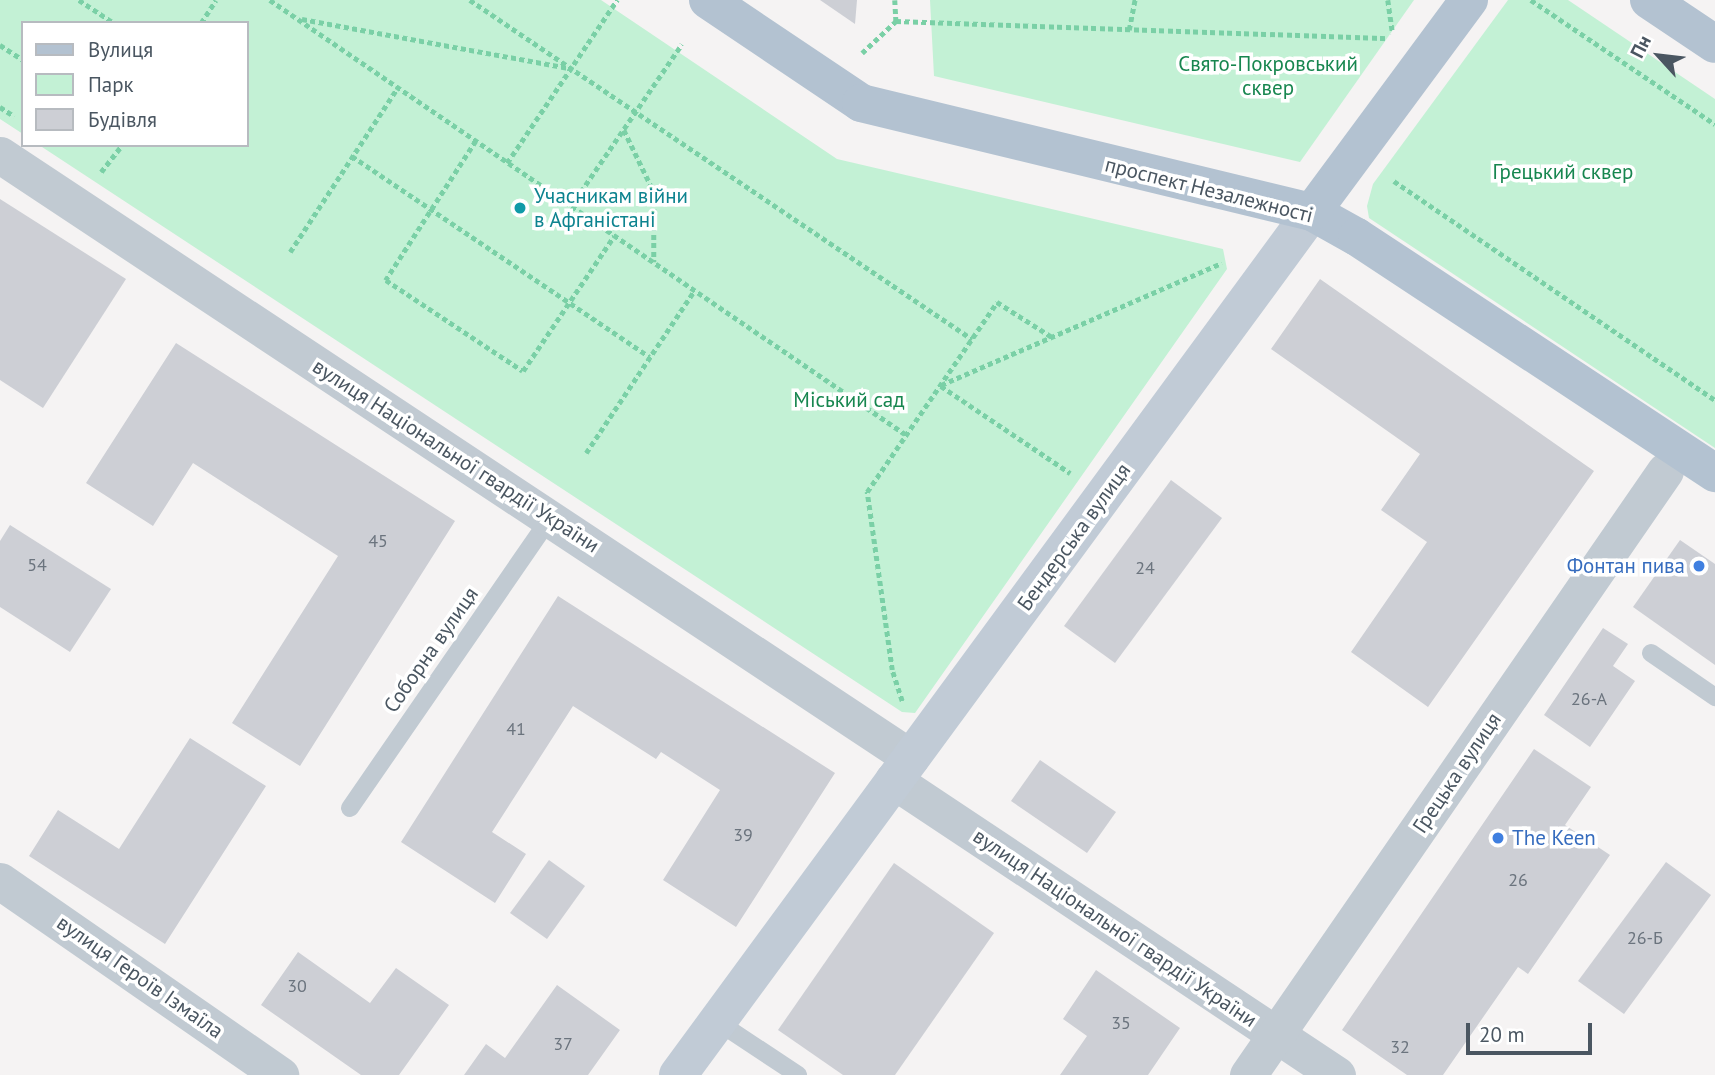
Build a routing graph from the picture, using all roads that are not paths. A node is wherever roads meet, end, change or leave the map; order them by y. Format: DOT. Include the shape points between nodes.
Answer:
graph roads {
  1 [pos="708,0"];
  2 [pos="1469,0"];
  3 [pos="1648,0"];
  4 [pos="1715,44"];
  5 [pos="0,155"];
  6 [pos="1312,212"];
  7 [pos="1665,471"];
  8 [pos="1715,473"];
  9 [pos="550,518"];
  10 [pos="1651,653"];
  11 [pos="1715,697"];
  12 [pos="902,769"];
  13 [pos="350,808"];
  14 [pos="0,881"];
  15 [pos="718,1021"];
  16 [pos="1278,1036"];
  17 [pos="280,1075"];
  18 [pos="678,1075"];
  19 [pos="798,1075"];
  20 [pos="1248,1075"];
  21 [pos="1338,1075"];
  1 -- 6 [label="main road, проспект Незалежності" via="861,103"];
  2 -- 6 [label="main road, Бендерська вулиця"];
  3 -- 4 [label="main road"];
  5 -- 9 [label="street, вулиця Національної гвардії України"];
  6 -- 8 [label="main road, проспект Незалежності" via="1357,236"];
  6 -- 12 [label="street, Бендерська вулиця"];
  7 -- 16 [label="street, Грецька вулиця"];
  9 -- 12 [label="street, вулиця Національної гвардії України"];
  9 -- 13 [label="lane, Соборна вулиця"];
  10 -- 11 [label="lane"];
  12 -- 15 [label="street, Бендерська вулиця"];
  12 -- 16 [label="street, вулиця Національної гвардії України"];
  14 -- 17 [label="street, вулиця Героїв Ізмаїла"];
  15 -- 18 [label="street, Бендерська вулиця"];
  15 -- 19 [label="lane"];
  16 -- 20 [label="street, Грецька вулиця"];
  16 -- 21 [label="street, вулиця Національної гвардії України"];
}
